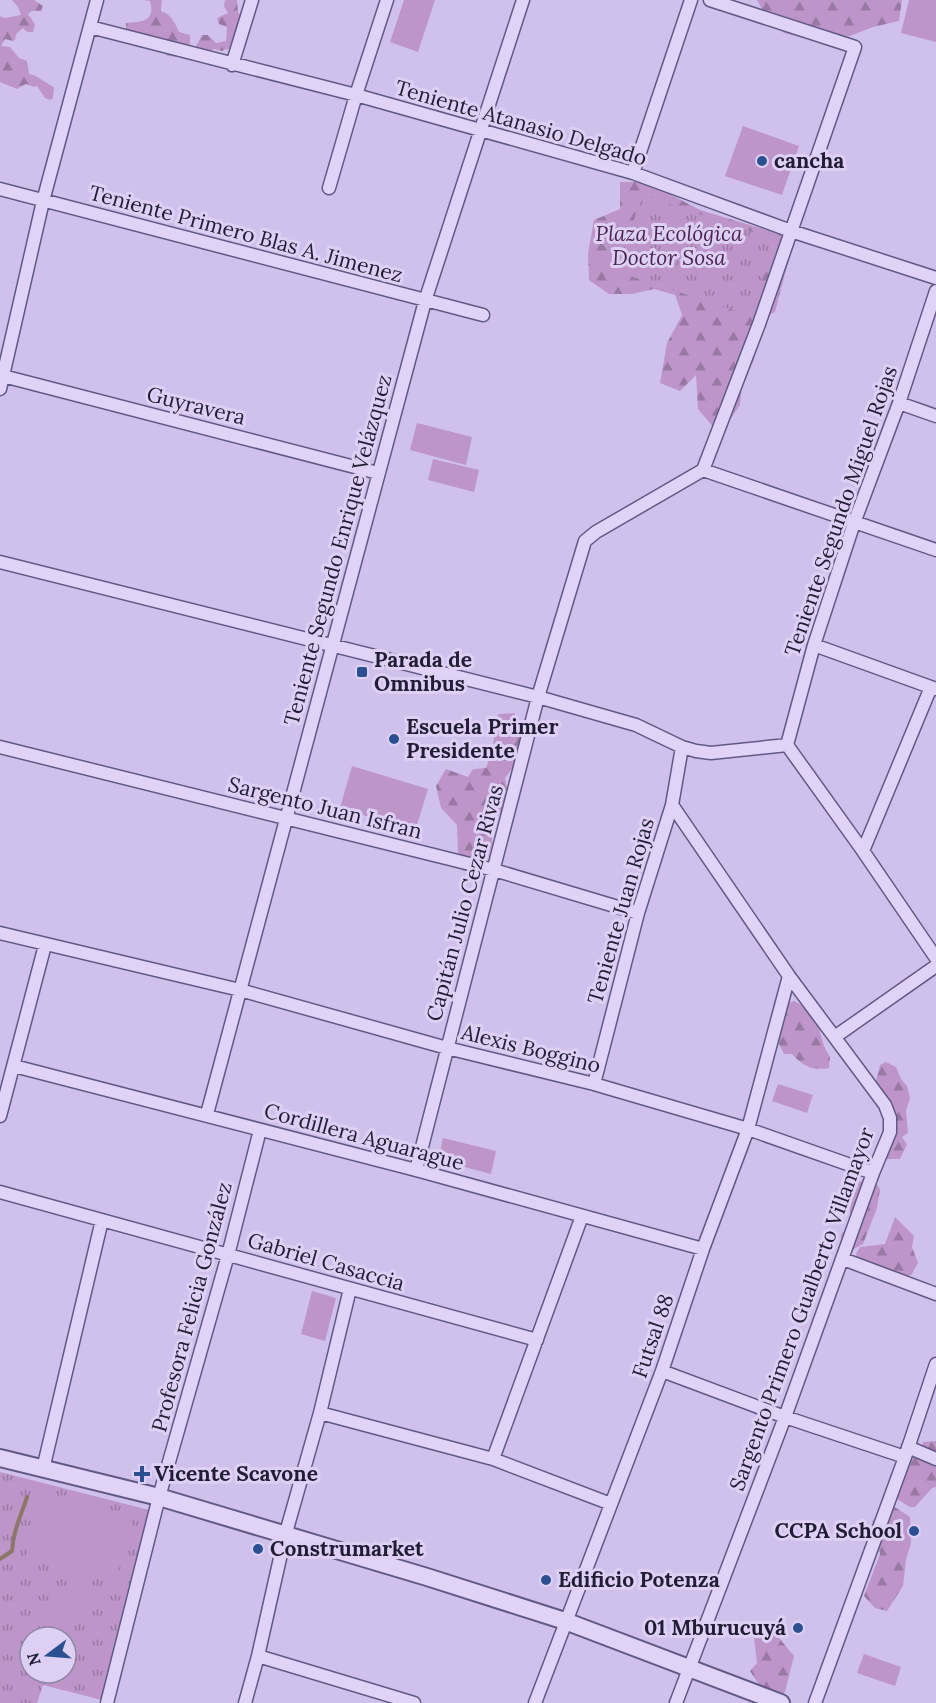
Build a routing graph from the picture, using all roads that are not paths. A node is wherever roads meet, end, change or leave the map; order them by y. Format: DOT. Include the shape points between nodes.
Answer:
graph roads {
  1 [pos="97,0"];
  2 [pos="252,0"];
  3 [pos="387,0"];
  4 [pos="523,0"];
  5 [pos="691,0"];
  6 [pos="710,0"];
  7 [pos="90,27"];
  8 [pos="232,65"];
  9 [pos="356,95"];
  10 [pos="482,130"];
  11 [pos="633,173"];
  12 [pos="329,188"];
  13 [pos="0,189"];
  14 [pos="43,201"];
  15 [pos="791,231"];
  16 [pos="936,278"];
  17 [pos="936,291"];
  18 [pos="424,301"];
  19 [pos="483,315"];
  20 [pos="3,376"];
  21 [pos="0,389"];
  22 [pos="899,404"];
  23 [pos="936,416"];
  24 [pos="703,470"];
  25 [pos="378,473"];
  26 [pos="854,523"];
  27 [pos="936,550"];
  28 [pos="0,562"];
  29 [pos="814,645"];
  30 [pos="332,647"];
  31 [pos="934,688"];
  32 [pos="538,697"];
  33 [pos="787,745"];
  34 [pos="0,747"];
  35 [pos="682,747"];
  36 [pos="672,805"];
  37 [pos="286,818"];
  38 [pos="863,851"];
  39 [pos="494,870"];
  40 [pos="638,913"];
  41 [pos="0,933"];
  42 [pos="45,945"];
  43 [pos="936,958"];
  44 [pos="936,966"];
  45 [pos="789,976"];
  46 [pos="240,990"];
  47 [pos="836,1036"];
  48 [pos="447,1048"];
  49 [pos="14,1066"];
  50 [pos="594,1084"];
  51 [pos="207,1114"];
  52 [pos="0,1116"];
  53 [pos="748,1129"];
  54 [pos="260,1130"];
  55 [pos="416,1170"];
  56 [pos="873,1173"];
  57 [pos="0,1192"];
  58 [pos="582,1216"];
  59 [pos="102,1220"];
  60 [pos="703,1249"];
  61 [pos="228,1254"];
  62 [pos="843,1259"];
  63 [pos="350,1289"];
  64 [pos="936,1294"];
  65 [pos="537,1340"];
  66 [pos="936,1364"];
  67 [pos="662,1371"];
  68 [pos="320,1413"];
  69 [pos="785,1417"];
  70 [pos="906,1452"];
  71 [pos="0,1458"];
  72 [pos="493,1459"];
  73 [pos="936,1459"];
  74 [pos="43,1469"];
  75 [pos="159,1497"];
  76 [pos="610,1504"];
  77 [pos="285,1536"];
  78 [pos="565,1621"];
  79 [pos="258,1656"];
  80 [pos="689,1667"];
  81 [pos="107,1703"];
  82 [pos="245,1703"];
  83 [pos="414,1703"];
  84 [pos="535,1703"];
  85 [pos="676,1703"];
  86 [pos="781,1703"];
  87 [pos="815,1703"];
  1 -- 7 [label="street"];
  2 -- 8 [label="street"];
  3 -- 9 [label="street"];
  4 -- 10 [label="street, Teniente Segundo Enrique Velázquez"];
  5 -- 11 [label="street"];
  6 -- 15 [label="street" via="855,47"];
  7 -- 8 [label="street, Teniente Atanasio Delgado"];
  7 -- 14 [label="street"];
  8 -- 9 [label="street, Teniente Atanasio Delgado"];
  9 -- 10 [label="street, Teniente Atanasio Delgado"];
  9 -- 12 [label="street"];
  10 -- 11 [label="street, Teniente Atanasio Delgado"];
  10 -- 18 [label="street, Teniente Segundo Enrique Velázquez"];
  11 -- 15 [label="street, Teniente Atanasio Delgado"];
  13 -- 14 [label="street, Teniente Primero Blas A. Jimenez"];
  14 -- 18 [label="street, Teniente Primero Blas A. Jimenez"];
  14 -- 20 [label="street"];
  15 -- 16 [label="street, Teniente Atanasio Delgado"];
  15 -- 24 [label="street"];
  17 -- 22 [label="street, Teniente Segundo Miguel Rojas"];
  18 -- 19 [label="street, Teniente Primero Blas A. Jimenez"];
  18 -- 25 [label="street, Teniente Segundo Enrique Velázquez"];
  20 -- 21 [label="street"];
  20 -- 25 [label="street, Guyravera"];
  22 -- 23 [label="street"];
  22 -- 26 [label="street, Teniente Segundo Miguel Rojas"];
  24 -- 26 [label="street"];
  24 -- 32 [label="street, Capitán Julio Cezar Rivas" via="585,541"];
  25 -- 30 [label="street, Teniente Segundo Enrique Velázquez"];
  26 -- 27 [label="street"];
  26 -- 29 [label="street, Teniente Segundo Miguel Rojas"];
  28 -- 30 [label="street"];
  29 -- 31 [label="street"];
  29 -- 33 [label="street, Teniente Segundo Miguel Rojas"];
  30 -- 32 [label="street"];
  30 -- 37 [label="street, Teniente Segundo Enrique Velázquez"];
  31 -- 38 [label="street"];
  32 -- 35 [label="street" via="636,725"];
  32 -- 39 [label="street, Capitán Julio Cezar Rivas"];
  33 -- 35 [label="street" via="711,753"];
  33 -- 38 [label="street"];
  34 -- 37 [label="street, Sargento Juan Isfran"];
  35 -- 36 [label="street, Teniente Juan Rojas"];
  36 -- 40 [label="street, Teniente Juan Rojas"];
  36 -- 45 [label="street, Sargento Primero Gualberto Villamayor"];
  37 -- 39 [label="street, Sargento Juan Isfran"];
  37 -- 46 [label="street, Teniente Segundo Enrique Velázquez"];
  38 -- 43 [label="street"];
  39 -- 40 [label="street, Sargento Juan Isfran"];
  39 -- 48 [label="street, Capitán Julio Cezar Rivas"];
  40 -- 50 [label="street, Teniente Juan Rojas"];
  41 -- 42 [label="street, Alexis Boggino"];
  42 -- 46 [label="street, Alexis Boggino"];
  42 -- 49 [label="street"];
  44 -- 47 [label="street"];
  45 -- 47 [label="street, Sargento Primero Gualberto Villamayor"];
  45 -- 53 [label="street, Futsal 88"];
  46 -- 48 [label="street, Alexis Boggino"];
  46 -- 51 [label="street, Teniente Segundo Enrique Velázquez"];
  47 -- 56 [label="street, Sargento Primero Gualberto Villamayor" via="890,1118 890,1132"];
  48 -- 50 [label="street, Alexis Boggino"];
  48 -- 55 [label="street, Capitán Julio Cezar Rivas"];
  49 -- 51 [label="street, Cordillera Aguarague"];
  49 -- 52 [label="street"];
  50 -- 53 [label="street, Alexis Boggino"];
  51 -- 54 [label="street, Cordillera Aguarague"];
  53 -- 56 [label="street, Alexis Boggino"];
  53 -- 60 [label="street, Futsal 88"];
  54 -- 55 [label="street, Cordillera Aguarague"];
  54 -- 61 [label="street, Profesora Felicia González"];
  55 -- 58 [label="street, Cordillera Aguarague"];
  56 -- 62 [label="street, Sargento Primero Gualberto Villamayor"];
  57 -- 59 [label="street, Gabriel Casaccia"];
  58 -- 60 [label="street, Cordillera Aguarague"];
  58 -- 65 [label="street"];
  59 -- 61 [label="street, Gabriel Casaccia"];
  59 -- 74 [label="street"];
  60 -- 67 [label="street, Futsal 88"];
  61 -- 63 [label="street, Gabriel Casaccia"];
  61 -- 75 [label="street, Profesora Felicia González"];
  62 -- 64 [label="street"];
  62 -- 69 [label="street, Sargento Primero Gualberto Villamayor"];
  63 -- 65 [label="street, Gabriel Casaccia"];
  63 -- 68 [label="street"];
  65 -- 72 [label="street"];
  66 -- 70 [label="street"];
  67 -- 69 [label="street"];
  67 -- 76 [label="street, Futsal 88"];
  68 -- 72 [label="street"];
  68 -- 77 [label="street"];
  69 -- 70 [label="street"];
  69 -- 80 [label="street, Sargento Primero Gualberto Villamayor"];
  70 -- 73 [label="street"];
  70 -- 87 [label="street"];
  71 -- 74 [label="street"];
  72 -- 76 [label="street"];
  74 -- 75 [label="street"];
  75 -- 77 [label="street"];
  75 -- 81 [label="street, Profesora Felicia González"];
  76 -- 78 [label="street, Futsal 88"];
  77 -- 78 [label="street"];
  77 -- 79 [label="street"];
  78 -- 80 [label="street"];
  78 -- 84 [label="street, Futsal 88"];
  79 -- 82 [label="street"];
  79 -- 83 [label="street"];
  80 -- 85 [label="street, Sargento Primero Gualberto Villamayor"];
  80 -- 86 [label="street"];
}
